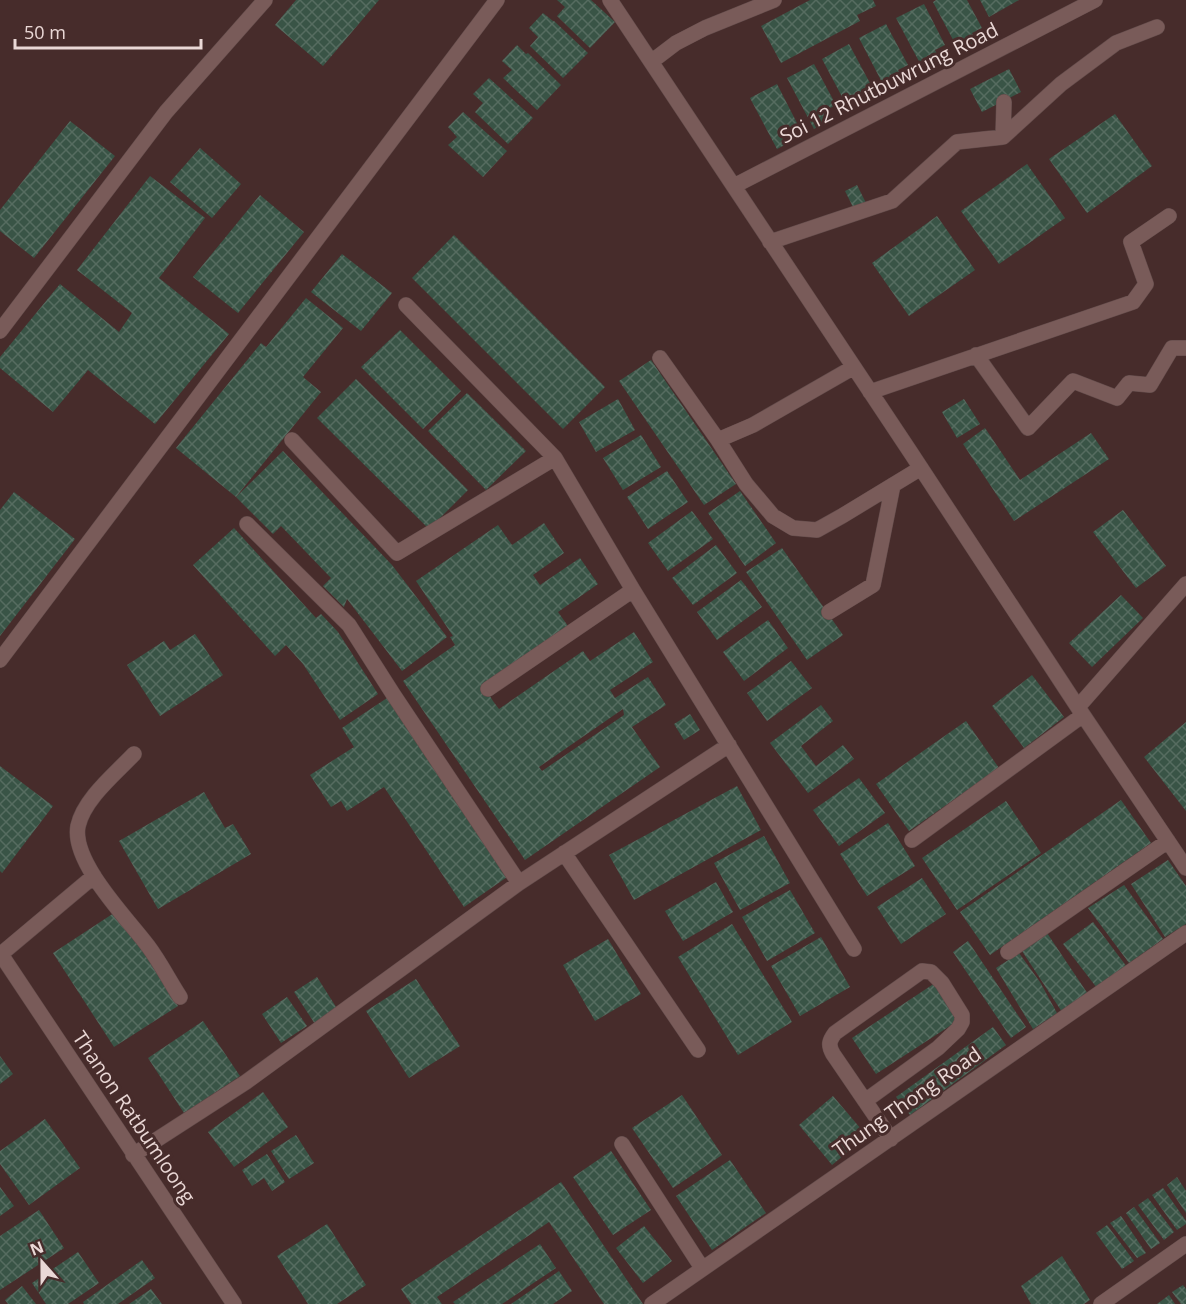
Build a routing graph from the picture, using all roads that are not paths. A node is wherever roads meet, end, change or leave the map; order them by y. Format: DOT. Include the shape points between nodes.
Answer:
graph roads {
  1 [pos="265,0"];
  2 [pos="497,0"];
  3 [pos="610,0"];
  4 [pos="774,0"];
  5 [pos="1095,0"];
  6 [pos="1157,27"];
  7 [pos="651,62"];
  8 [pos="1004,102"];
  9 [pos="1003,136"];
  10 [pos="734,186"];
  11 [pos="1170,216"];
  12 [pos="770,242"];
  13 [pos="406,305"];
  14 [pos="0,331"];
  15 [pos="1186,348"];
  16 [pos="976,355"];
  17 [pos="660,358"];
  18 [pos="854,367"];
  19 [pos="870,392"];
  20 [pos="292,440"];
  21 [pos="718,440"];
  22 [pos="555,458"];
  23 [pos="921,468"];
  24 [pos="893,484"];
  25 [pos="247,524"];
  26 [pos="1186,584"];
  27 [pos="633,590"];
  28 [pos="829,612"];
  29 [pos="0,660"];
  30 [pos="488,689"];
  31 [pos="1081,711"];
  32 [pos="729,745"];
  33 [pos="134,754"];
  34 [pos="912,840"];
  35 [pos="1168,841"];
  36 [pos="564,853"];
  37 [pos="1186,868"];
  38 [pos="94,876"];
  39 [pos="519,883"];
  40 [pos="1186,933"];
  41 [pos="854,949"];
  42 [pos="1008,952"];
  43 [pos="1,953"];
  44 [pos="180,997"];
  45 [pos="698,1050"];
  46 [pos="865,1101"];
  47 [pos="891,1139"];
  48 [pos="621,1144"];
  49 [pos="133,1155"];
  50 [pos="1186,1244"];
  51 [pos="702,1269"];
  52 [pos="234,1304"];
  53 [pos="652,1304"];
  54 [pos="1101,1304"];
  1 -- 14 [label="street" via="166,112"];
  2 -- 29 [label="street"];
  3 -- 7 [label="street"];
  4 -- 7 [label="street" via="705,28"];
  5 -- 10 [label="street, Soi 12 Rhutbuwrung Road"];
  6 -- 9 [label="street" via="1116,43 1061,84"];
  7 -- 10 [label="street"];
  8 -- 9 [label="street"];
  9 -- 12 [label="street" via="957,142 892,201"];
  10 -- 12 [label="street"];
  11 -- 16 [label="street" via="1131,242 1146,284 1133,302"];
  12 -- 18 [label="street"];
  13 -- 22 [label="street"];
  15 -- 16 [label="street" via="1172,348 1150,385 1129,383 1117,398 1074,381 1028,428"];
  16 -- 19 [label="street"];
  17 -- 21 [label="street"];
  18 -- 19 [label="street"];
  18 -- 21 [label="street" via="753,425"];
  19 -- 23 [label="street"];
  20 -- 22 [label="street" via="397,553"];
  21 -- 24 [label="street" via="746,484 773,516 793,528 817,530"];
  22 -- 27 [label="street"];
  23 -- 24 [label="street"];
  23 -- 31 [label="street"];
  24 -- 28 [label="street" via="873,585"];
  25 -- 39 [label="street" via="349,625"];
  26 -- 31 [label="street"];
  27 -- 30 [label="street"];
  27 -- 32 [label="street"];
  31 -- 34 [label="street"];
  31 -- 35 [label="street"];
  32 -- 36 [label="street"];
  32 -- 41 [label="street"];
  33 -- 38 [label="street" via="93,797 77,829 81,851"];
  35 -- 37 [label="street"];
  35 -- 42 [label="street"];
  36 -- 39 [label="street"];
  36 -- 45 [label="street"];
  38 -- 43 [label="street"];
  38 -- 44 [label="street"];
  39 -- 49 [label="street" via="246,1082"];
  40 -- 47 [label="street, Thung Thong Road"];
  43 -- 49 [label="street, Thanon Ratbumloong"];
  46 -- 46 [label="street" via="833,1054 829,1046 832,1038 922,971 931,972 962,1015 962,1022 938,1048"];
  46 -- 47 [label="street"];
  47 -- 51 [label="street, Thung Thong Road"];
  48 -- 51 [label="street"];
  49 -- 52 [label="street, Thanon Ratbumloong"];
  50 -- 54 [label="street"];
  51 -- 53 [label="street, Thung Thong Road"];
}
